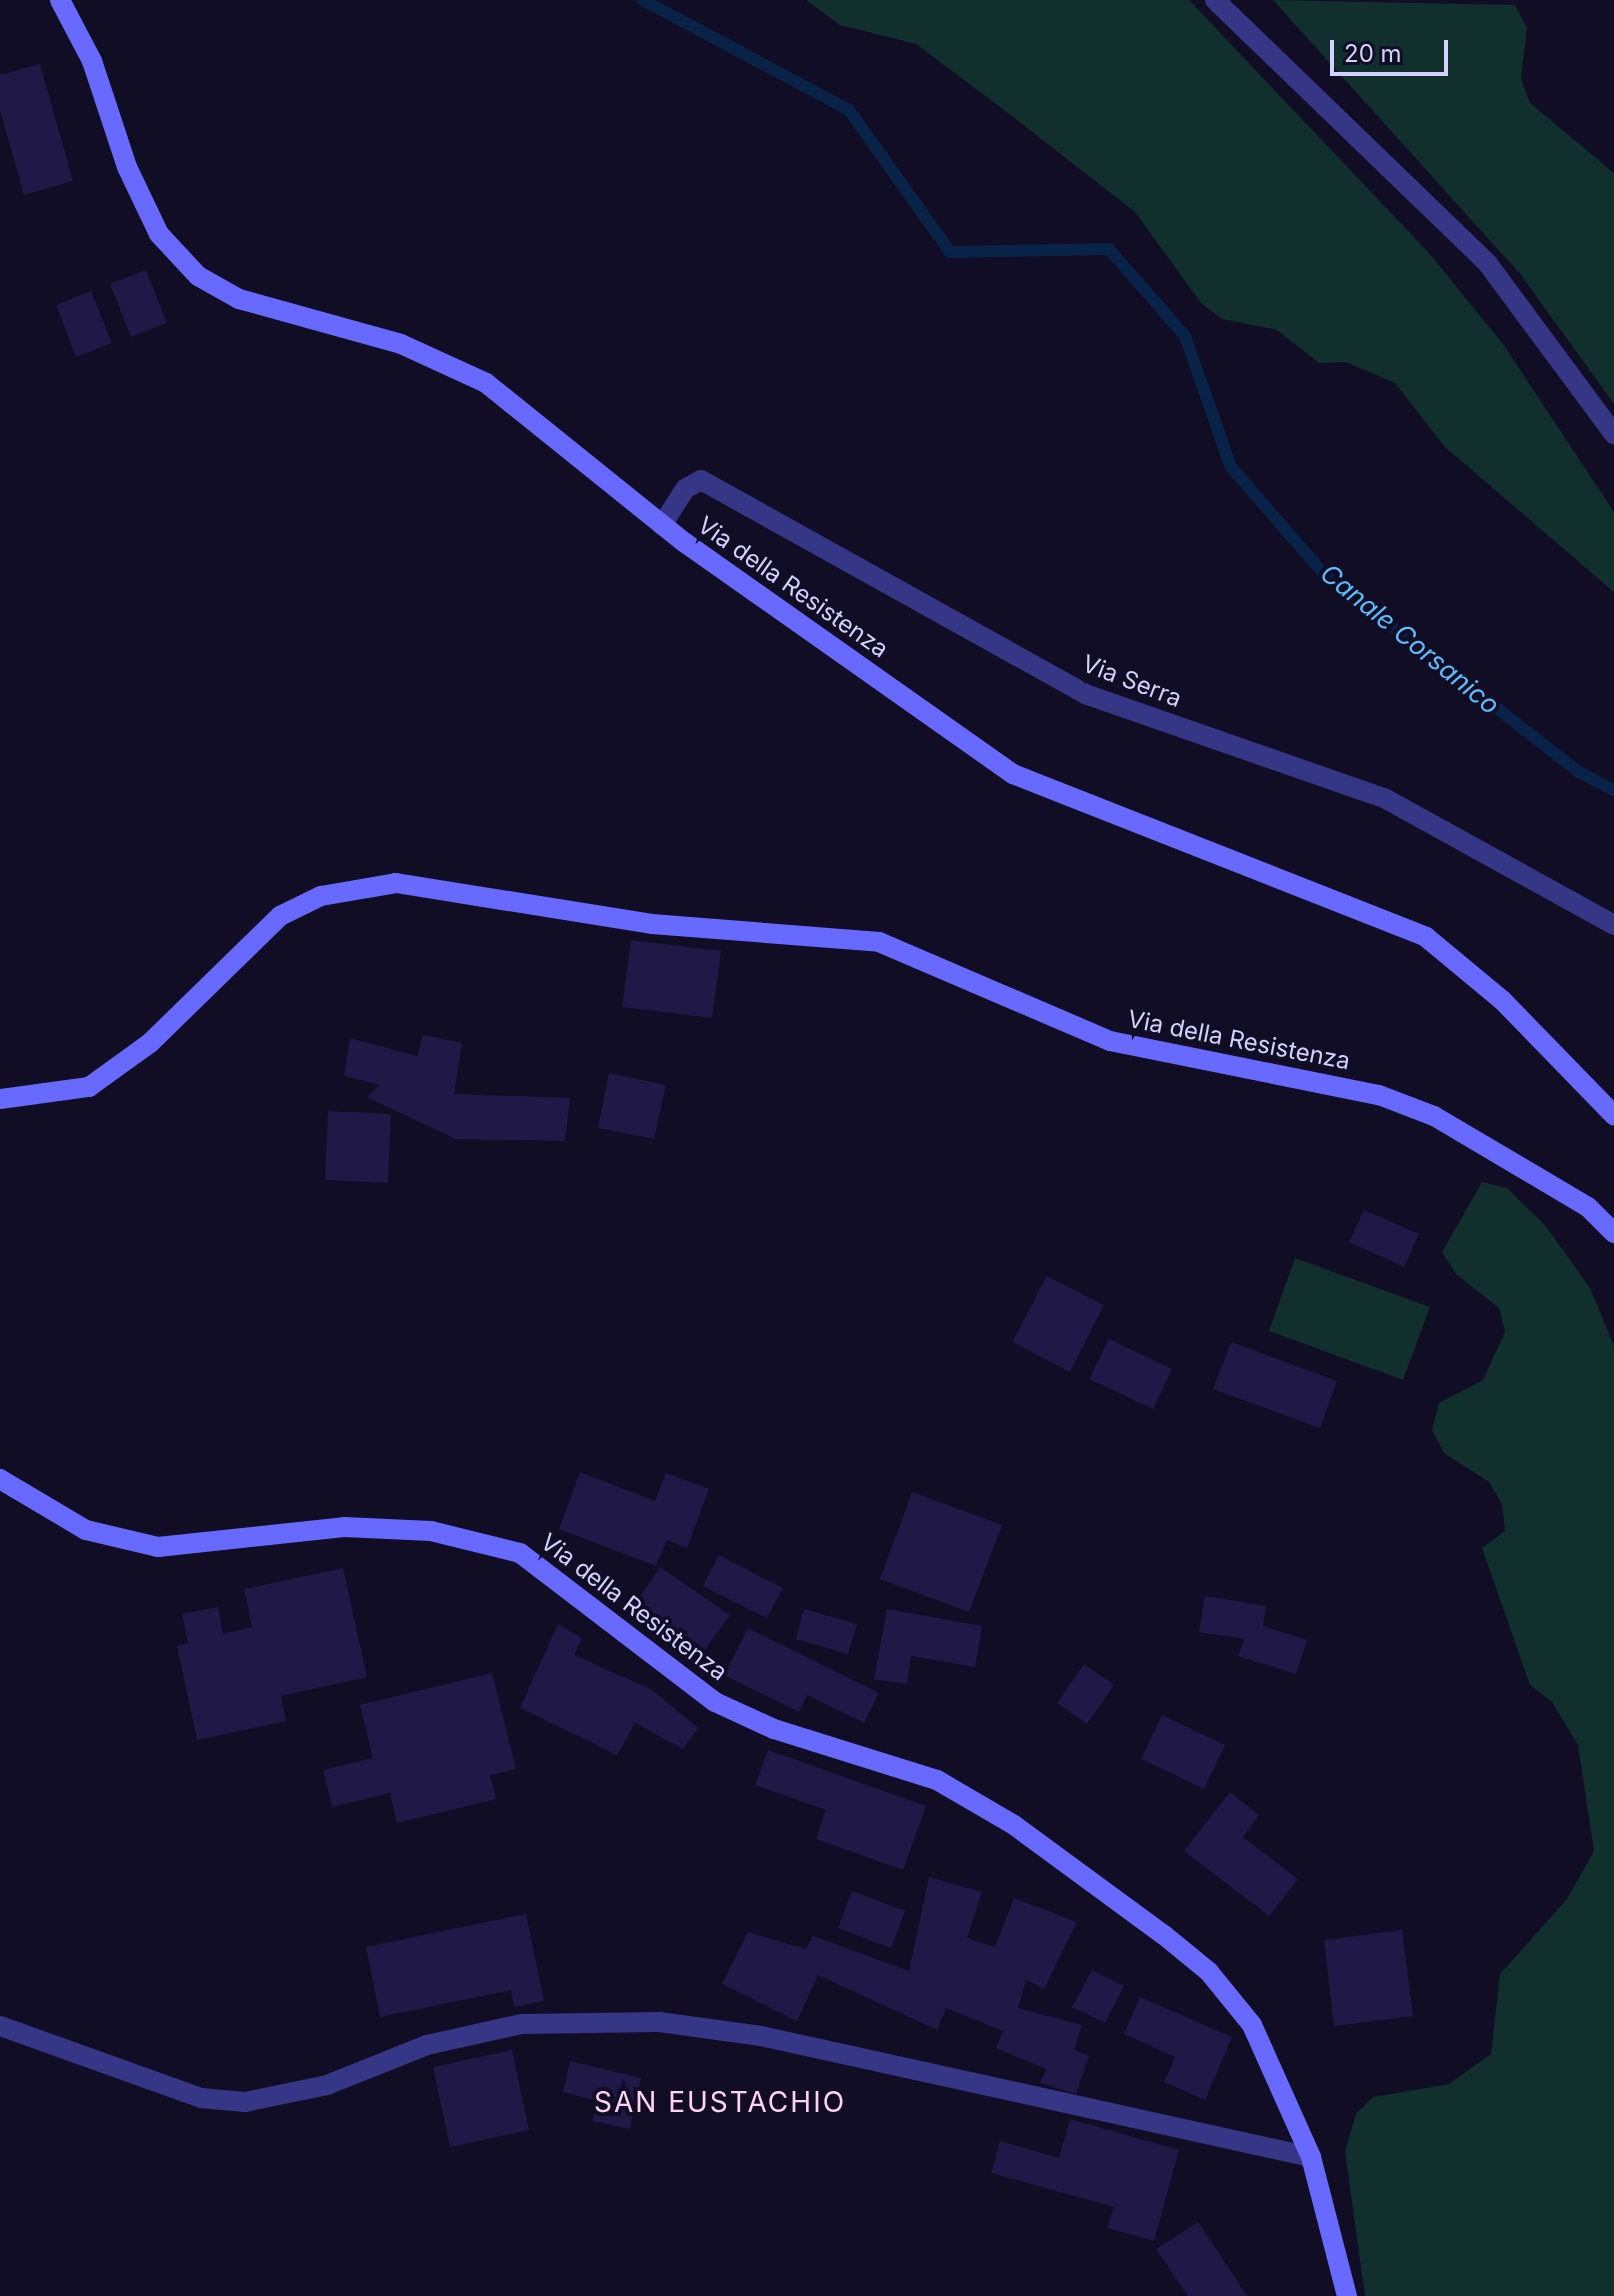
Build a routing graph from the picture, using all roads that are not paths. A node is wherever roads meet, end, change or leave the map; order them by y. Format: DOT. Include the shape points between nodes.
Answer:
graph roads {
  1 [pos="60,0"];
  2 [pos="1215,0"];
  3 [pos="1614,434"];
  4 [pos="662,525"];
  5 [pos="1614,925"];
  6 [pos="0,1099"];
  7 [pos="1614,1115"];
  8 [pos="1614,1233"];
  9 [pos="0,1479"];
  10 [pos="0,2026"];
  11 [pos="1311,2157"];
  12 [pos="1347,2296"];
  1 -- 4 [label="street, Via della Resistenza" via="92,61 127,167 159,234 198,276 239,299 401,344 486,383"];
  2 -- 3 [label="street" via="1488,264"];
  4 -- 5 [label="street, Via Serra" via="685,489 701,480 1085,694 1386,799"];
  4 -- 7 [label="street, Via della Resistenza" via="1013,774 1426,937 1502,1000"];
  6 -- 8 [label="street, Via della Resistenza" via="89,1087 150,1043 280,916 321,896 396,883 652,924 879,942 1110,1041 1379,1095 1434,1116 1588,1207"];
  9 -- 11 [label="street, Via della Resistenza" via="86,1530 158,1547 344,1527 431,1531 520,1553 715,1702 774,1729 937,1780 1014,1825 1164,1935 1209,1972 1252,2025"];
  10 -- 11 [label="street" via="201,2098 245,2102 327,2085 427,2045 522,2024 659,2022 761,2036"];
  11 -- 12 [label="street, Via della Resistenza"];
}
